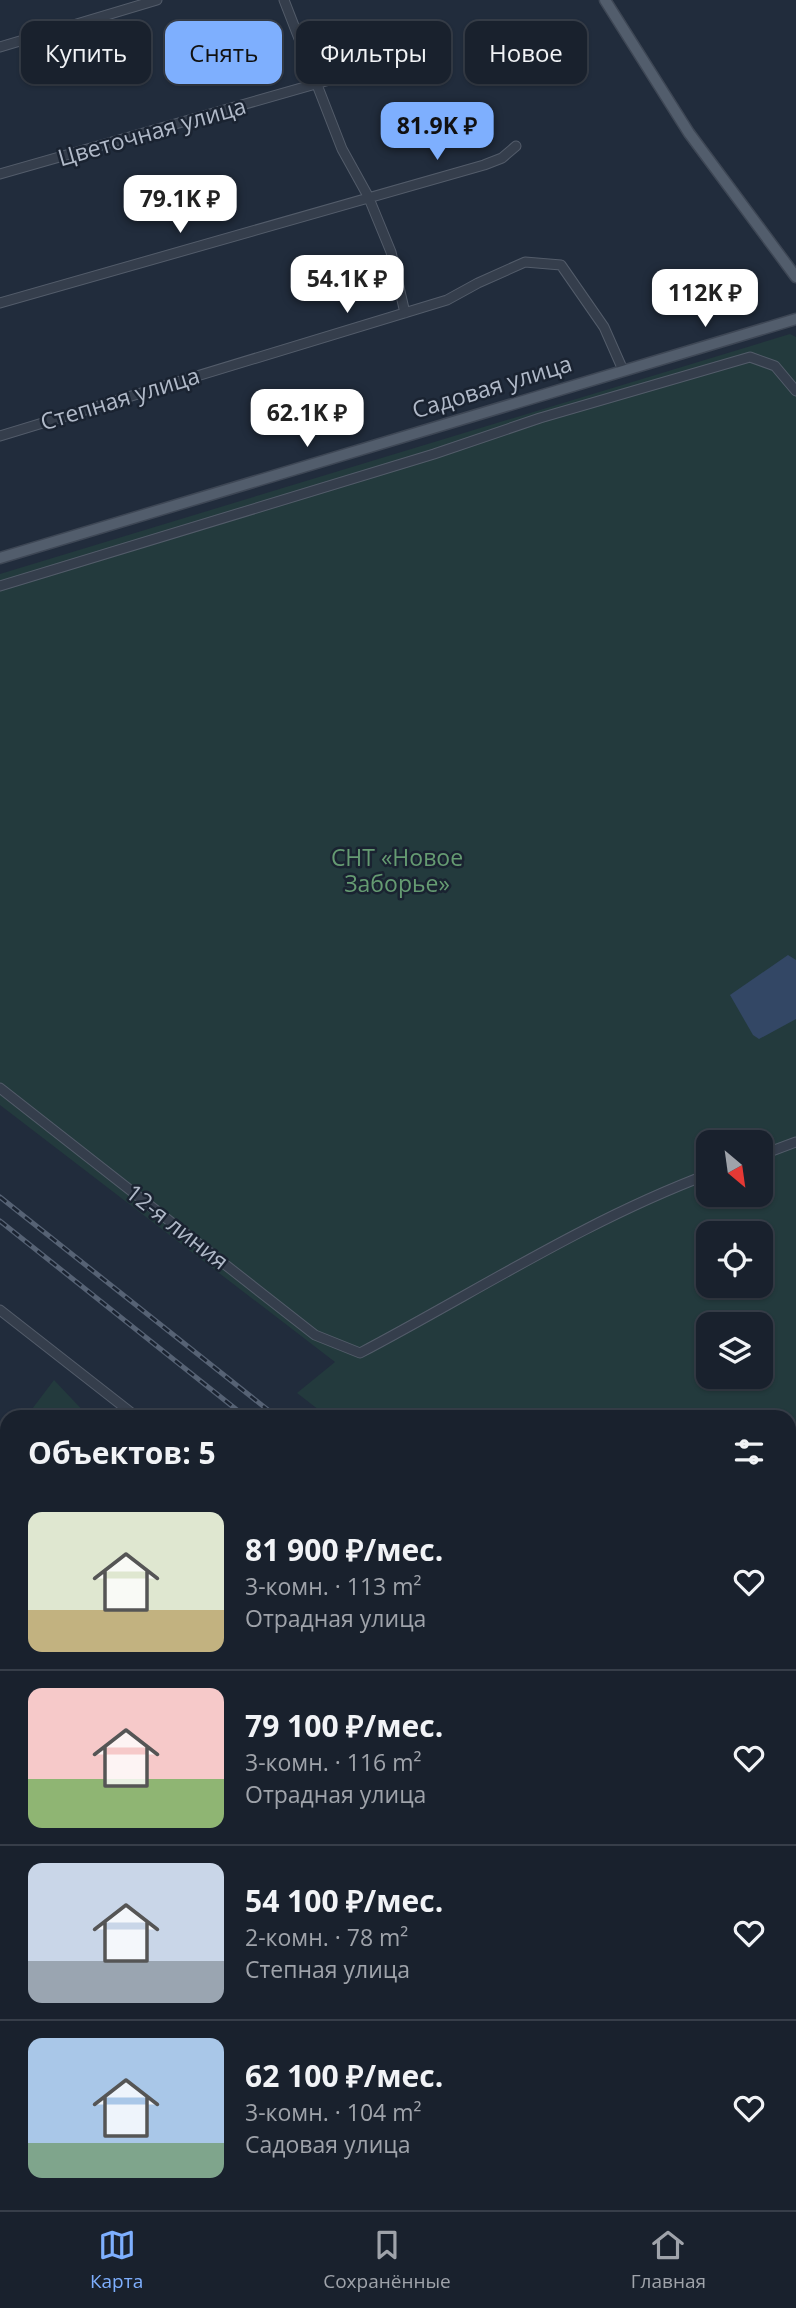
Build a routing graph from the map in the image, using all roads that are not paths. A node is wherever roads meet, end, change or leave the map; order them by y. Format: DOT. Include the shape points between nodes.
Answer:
graph roads {
  1 [pos="157,0"];
  2 [pos="284,0"];
  3 [pos="605,0"];
  4 [pos="0,47"];
  5 [pos="320,84"];
  6 [pos="317,85"];
  7 [pos="516,146"];
  8 [pos="0,174"];
  9 [pos="368,196"];
  10 [pos="796,277"];
  11 [pos="0,303"];
  12 [pos="405,313"];
  13 [pos="796,319"];
  14 [pos="623,370"];
  15 [pos="796,391"];
  16 [pos="0,436"];
  17 [pos="0,558"];
  18 [pos="0,586"];
  19 [pos="0,1088"];
  20 [pos="796,1142"];
  21 [pos="774,1150"];
  22 [pos="696,1179"];
  23 [pos="0,1310"];
  24 [pos="128,1410"];
  1 -- 4 [label="street"];
  2 -- 6 [label="street"];
  3 -- 10 [label="main road" via="690,133"];
  5 -- 6 [label="street, Цветочная улица"];
  6 -- 8 [label="street, Цветочная улица"];
  6 -- 9 [label="street" via="342,149"];
  7 -- 9 [label="street" via="484,165"];
  9 -- 11 [label="street"];
  9 -- 12 [label="street" via="391,252"];
  12 -- 14 [label="street, Степная улица" via="447,300 525,262 561,264 604,327"];
  12 -- 16 [label="street, Степная улица"];
  13 -- 14 [label="main road, Садовая улица"];
  14 -- 17 [label="main road, Садовая улица"];
  15 -- 18 [label="street" via="775,366 750,358"];
  19 -- 22 [label="street, 12-я линия" via="315,1335 360,1353 602,1221"];
  20 -- 21 [label="street"];
  23 -- 24 [label="street"];
}
